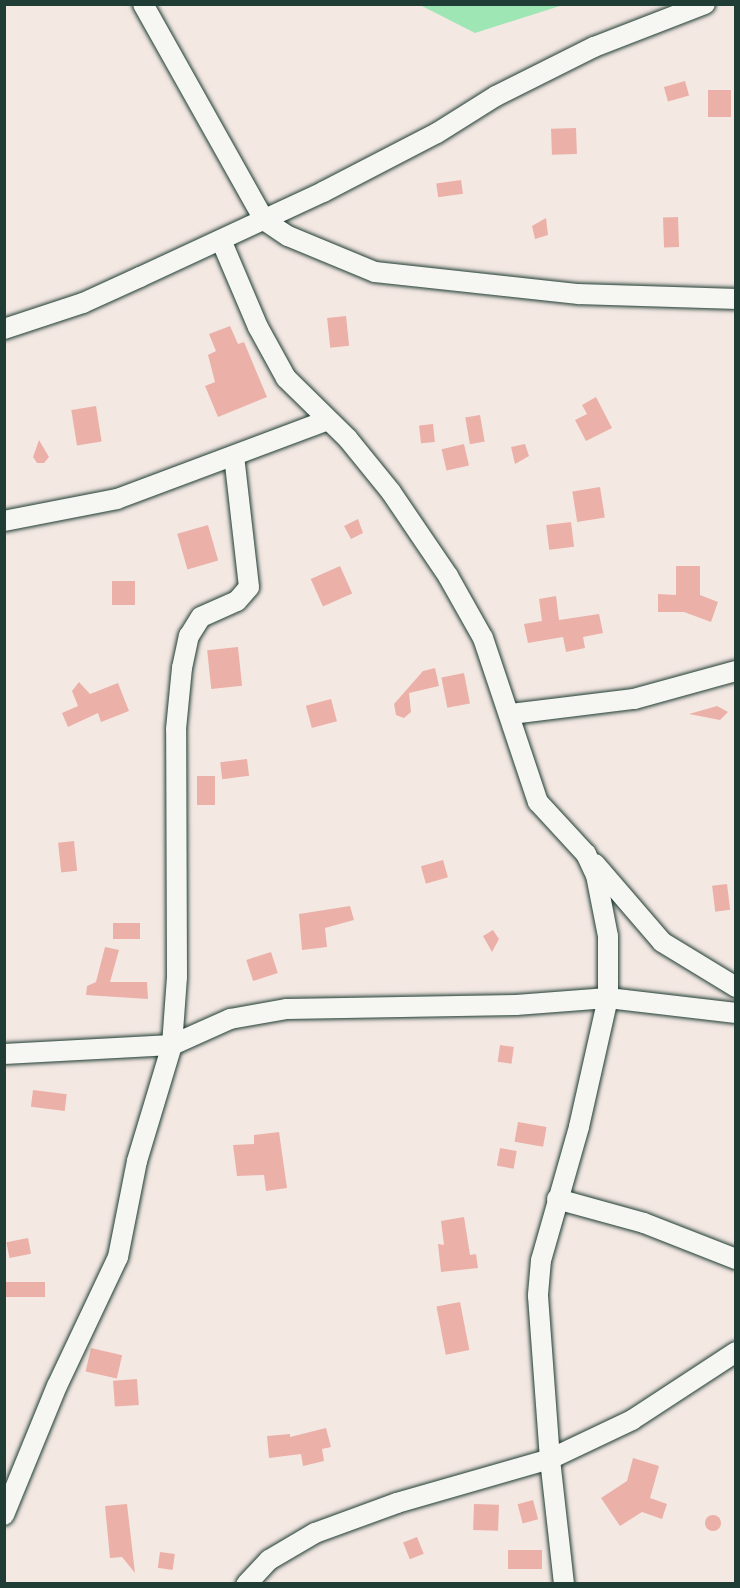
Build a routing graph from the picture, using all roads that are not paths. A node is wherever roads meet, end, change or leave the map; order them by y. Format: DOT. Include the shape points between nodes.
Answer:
graph roads {
  1 [pos="143,4"];
  2 [pos="705,4"];
  3 [pos="264,220"];
  4 [pos="221,240"];
  5 [pos="735,299"];
  6 [pos="4,329"];
  7 [pos="328,420"];
  8 [pos="234,456"];
  9 [pos="4,521"];
  10 [pos="735,670"];
  11 [pos="511,714"];
  12 [pos="586,854"];
  13 [pos="735,987"];
  14 [pos="608,998"];
  15 [pos="735,1013"];
  16 [pos="172,1045"];
  17 [pos="4,1054"];
  18 [pos="557,1199"];
  19 [pos="735,1259"];
  20 [pos="735,1352"];
  21 [pos="550,1460"];
  22 [pos="4,1515"];
  23 [pos="248,1584"];
  24 [pos="564,1584"];
  1 -- 3 [label="street"];
  2 -- 3 [label="street" via="594,48"];
  3 -- 4 [label="street"];
  3 -- 5 [label="street" via="288,236 375,272 579,294"];
  4 -- 6 [label="street" via="83,303"];
  4 -- 7 [label="street" via="271,355 298,392"];
  7 -- 8 [label="street"];
  7 -- 11 [label="street" via="391,492 448,576 483,638"];
  8 -- 9 [label="street" via="117,499"];
  8 -- 16 [label="street" via="249,587 237,601 201,617 189,636 182,668 176,729 177,977"];
  10 -- 11 [label="street" via="634,699"];
  11 -- 12 [label="street" via="538,802"];
  12 -- 13 [label="street" via="662,942"];
  12 -- 14 [label="street" via="596,875 608,936"];
  14 -- 15 [label="street"];
  14 -- 16 [label="street" via="516,1005 287,1009 230,1019"];
  14 -- 18 [label="street" via="579,1127"];
  16 -- 17 [label="street"];
  16 -- 22 [label="street" via="137,1161 118,1257 57,1386"];
  18 -- 19 [label="street" via="644,1223"];
  18 -- 21 [label="street" via="538,1287"];
  20 -- 21 [label="street" via="632,1420"];
  21 -- 23 [label="street" via="397,1503 315,1533 269,1560"];
  21 -- 24 [label="street"];
}
